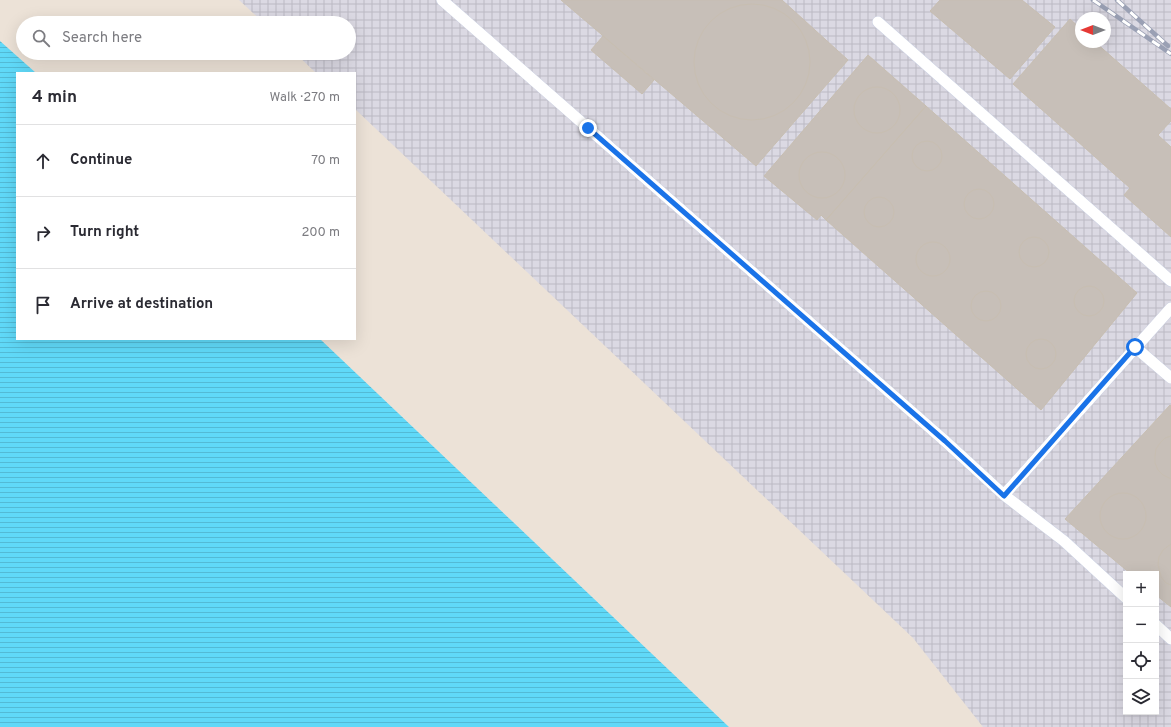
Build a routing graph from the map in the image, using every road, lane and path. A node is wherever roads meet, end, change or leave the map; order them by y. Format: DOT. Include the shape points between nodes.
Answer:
graph roads {
  1 [pos="442,0"];
  2 [pos="878,22"];
  3 [pos="1171,281"];
  4 [pos="1171,308"];
  5 [pos="1135,347"];
  6 [pos="1171,378"];
  7 [pos="1004,496"];
  8 [pos="1123,595"];
  9 [pos="1159,628"];
  10 [pos="1171,639"];
  1 -- 7 [label="lane" via="945,441"];
  2 -- 3 [label="lane"];
  4 -- 5 [label="lane"];
  5 -- 6 [label="lane"];
  5 -- 7 [label="lane"];
  7 -- 8 [label="lane" via="1064,541"];
  9 -- 10 [label="lane"];
}
